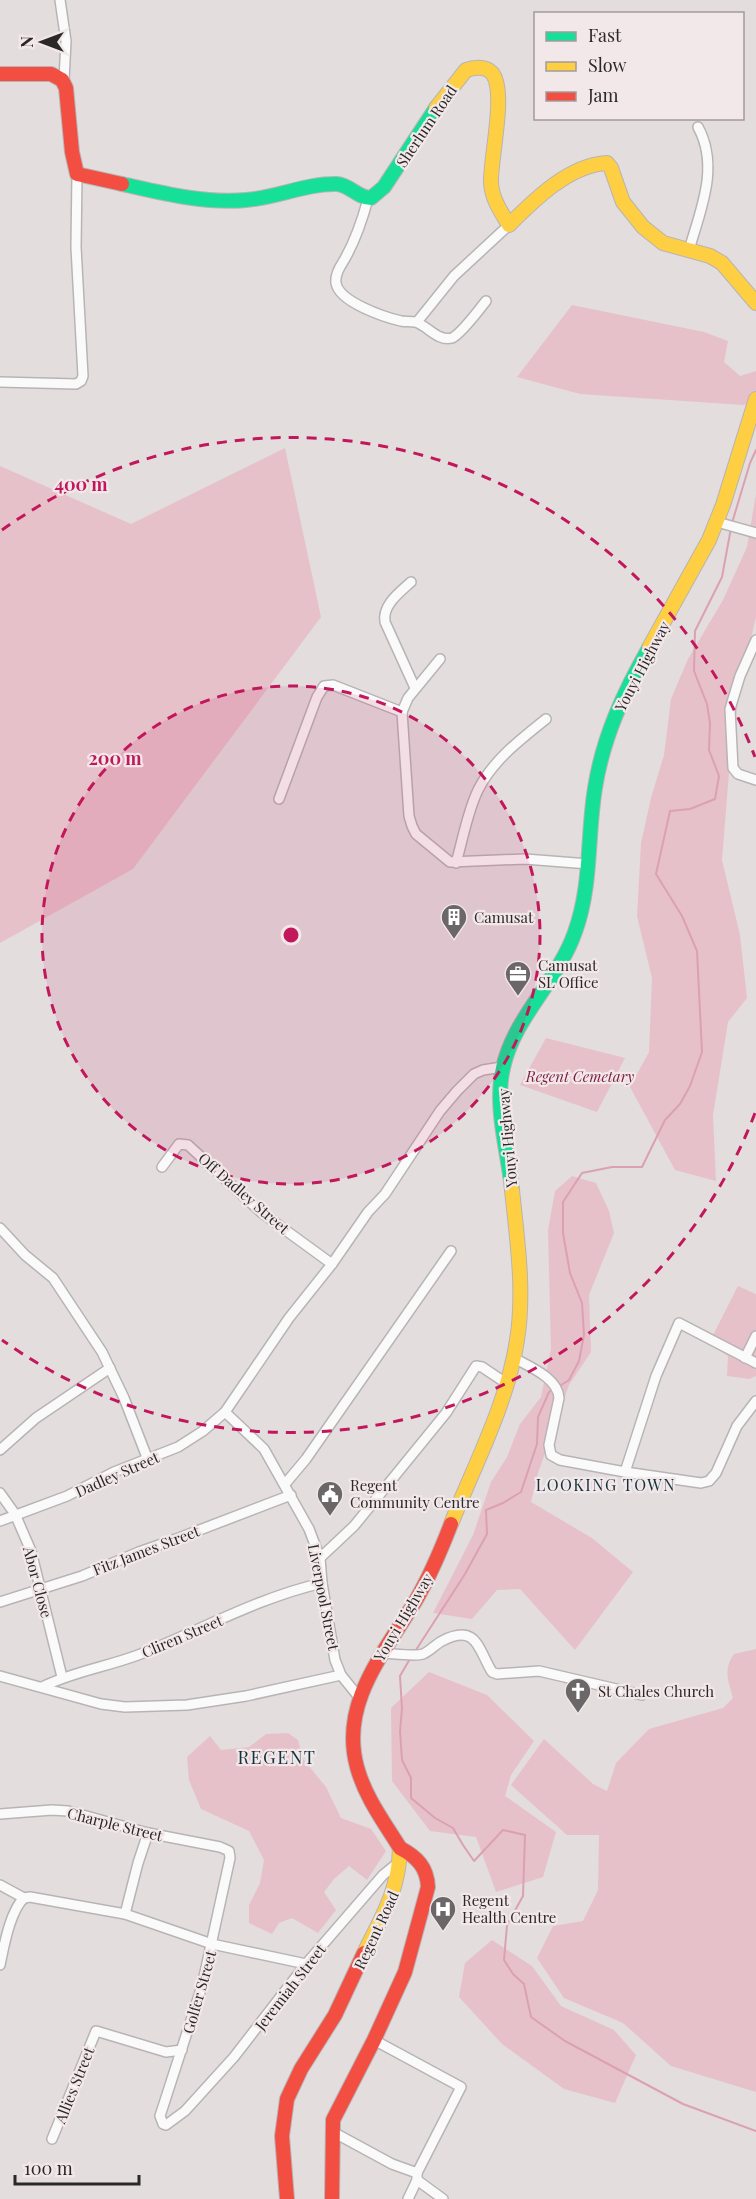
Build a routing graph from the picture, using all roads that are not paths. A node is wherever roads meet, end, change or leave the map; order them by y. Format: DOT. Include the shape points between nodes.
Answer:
graph roads {
  1 [pos="60,0"];
  2 [pos="0,74"];
  3 [pos="64,80"];
  4 [pos="699,127"];
  5 [pos="77,174"];
  6 [pos="368,198"];
  7 [pos="510,225"];
  8 [pos="689,250"];
  9 [pos="486,301"];
  10 [pos="756,303"];
  11 [pos="417,322"];
  12 [pos="0,382"];
  13 [pos="756,399"];
  14 [pos="722,523"];
  15 [pos="756,533"];
  16 [pos="411,582"];
  17 [pos="756,640"];
  18 [pos="440,659"];
  19 [pos="416,688"];
  20 [pos="402,712"];
  21 [pos="546,719"];
  22 [pos="756,780"];
  23 [pos="279,799"];
  24 [pos="456,863"];
  25 [pos="589,864"];
  26 [pos="502,1067"];
  27 [pos="162,1167"];
  28 [pos="0,1228"];
  29 [pos="451,1251"];
  30 [pos="332,1264"];
  31 [pos="756,1336"];
  32 [pos="514,1358"];
  33 [pos="745,1358"];
  34 [pos="756,1363"];
  35 [pos="111,1368"];
  36 [pos="506,1383"];
  37 [pos="756,1401"];
  38 [pos="225,1412"];
  39 [pos="0,1450"];
  40 [pos="148,1460"];
  41 [pos="625,1472"];
  42 [pos="285,1484"];
  43 [pos="0,1493"];
  44 [pos="291,1495"];
  45 [pos="15,1514"];
  46 [pos="0,1521"];
  47 [pos="320,1558"];
  48 [pos="322,1583"];
  49 [pos="41,1588"];
  50 [pos="0,1602"];
  51 [pos="381,1653"];
  52 [pos="341,1675"];
  53 [pos="0,1676"];
  54 [pos="62,1677"];
  55 [pos="42,1687"];
  56 [pos="642,1695"];
  57 [pos="358,1696"];
  58 [pos="0,1814"];
  59 [pos="148,1833"];
  60 [pos="229,1851"];
  61 [pos="400,1855"];
  62 [pos="0,1885"];
  63 [pos="24,1898"];
  64 [pos="125,1914"];
  65 [pos="3,1938"];
  66 [pos="212,1944"];
  67 [pos="306,1964"];
  68 [pos="0,1965"];
  69 [pos="374,2040"];
  70 [pos="182,2050"];
  71 [pos="170,2124"];
  72 [pos="333,2132"];
  73 [pos="52,2139"];
  74 [pos="417,2177"];
  75 [pos="287,2199"];
  76 [pos="332,2199"];
  77 [pos="408,2199"];
  78 [pos="443,2199"];
  1 -- 3 [label="street" via="66,41"];
  2 -- 3 [label="main road" via="51,74"];
  3 -- 5 [label="main road"];
  4 -- 8 [label="street" via="709,165"];
  5 -- 6 [label="main road" via="231,201 339,184"];
  5 -- 12 [label="street" via="76,247 83,376 76,384"];
  6 -- 7 [label="main road, Sherlum Road" via="375,197 386,184 463,73 474,68 487,69 495,78 498,111 490,183 496,204"];
  6 -- 11 [label="street" via="360,228 338,271 338,290 363,308"];
  7 -- 8 [label="main road" via="538,196 601,162 611,168 623,201 643,227 663,243"];
  7 -- 11 [label="street" via="454,276"];
  8 -- 10 [label="main road" via="722,262"];
  9 -- 11 [label="street" via="450,339"];
  13 -- 14 [label="main road, Youyi Highway"];
  14 -- 15 [label="street"];
  14 -- 25 [label="main road, Youyi Highway" via="630,683 607,738 594,791"];
  16 -- 19 [label="street" via="383,615"];
  17 -- 22 [label="street" via="732,696 729,720 733,768 738,774"];
  18 -- 19 [label="street"];
  19 -- 20 [label="street"];
  20 -- 23 [label="street" via="324,686"];
  20 -- 24 [label="street" via="412,826 444,859"];
  21 -- 24 [label="street" via="507,751 487,776 471,810"];
  24 -- 25 [label="street" via="525,859"];
  25 -- 26 [label="main road, Youyi Highway" via="586,891 565,957 511,1044"];
  26 -- 30 [label="street, Dadley Street" via="474,1074 457,1090"];
  26 -- 32 [label="main road, Youyi Highway" via="501,1096 520,1293"];
  27 -- 30 [label="street, Off Dadley Street" via="178,1144 188,1145 262,1213"];
  28 -- 35 [label="street" via="25,1255 48,1271"];
  29 -- 42 [label="street"];
  30 -- 38 [label="street, Dadley Street" via="289,1318"];
  31 -- 33 [label="street"];
  32 -- 36 [label="main road, Youyi Highway"];
  32 -- 41 [label="street" via="543,1375 558,1390 549,1445 551,1455"];
  33 -- 34 [label="street"];
  33 -- 41 [label="street" via="679,1323 656,1376"];
  35 -- 39 [label="street" via="36,1418"];
  35 -- 40 [label="street"];
  36 -- 47 [label="street" via="479,1366 474,1368 446,1413 361,1518"];
  36 -- 51 [label="main road, Youyi Highway" via="435,1564"];
  37 -- 41 [label="street" via="737,1426 710,1481"];
  38 -- 40 [label="street, Dadley Street" via="189,1440"];
  38 -- 42 [label="street, Liverpool Street" via="264,1449"];
  40 -- 45 [label="street, Dadley Street"];
  42 -- 44 [label="street, Liverpool Street"];
  43 -- 45 [label="street, Abor Close"];
  44 -- 47 [label="street, Liverpool Street"];
  44 -- 49 [label="street, Fitz James Street" via="82,1576"];
  45 -- 46 [label="street, Dadley Street"];
  45 -- 49 [label="street, Abor Close"];
  47 -- 48 [label="street, Liverpool Street"];
  48 -- 52 [label="street, Liverpool Street"];
  48 -- 54 [label="street, Cliren Street" via="261,1602 129,1658"];
  49 -- 50 [label="street, Fitz James Street"];
  49 -- 54 [label="street, Abor Close"];
  51 -- 56 [label="street" via="422,1655 444,1640 466,1635 478,1643 497,1674 539,1671"];
  51 -- 57 [label="main road, Youyi Highway"];
  52 -- 55 [label="street" via="246,1696 155,1706 111,1706"];
  52 -- 57 [label="street, Liverpool Street"];
  53 -- 55 [label="street"];
  54 -- 55 [label="street, Cliren Street"];
  57 -- 61 [label="main road, Youyi Highway" via="352,1737 356,1766"];
  58 -- 59 [label="street, Charple Street" via="68,1811"];
  59 -- 60 [label="street, Charple Street"];
  59 -- 64 [label="street"];
  60 -- 66 [label="street, Golfer Street"];
  61 -- 67 [label="street, Jeremiah Street"];
  61 -- 69 [label="main road" via="413,1854 428,1873 428,1887 405,1972"];
  61 -- 75 [label="main road, Regent Road" via="397,1887 390,1905 342,2003 287,2097 282,2128"];
  62 -- 63 [label="street"];
  63 -- 64 [label="street"];
  63 -- 65 [label="street"];
  64 -- 66 [label="street"];
  65 -- 68 [label="street"];
  66 -- 67 [label="street"];
  66 -- 70 [label="street, Golfer Street"];
  67 -- 71 [label="street, Jeremiah Street" via="234,2057"];
  69 -- 72 [label="main road" via="336,2111"];
  69 -- 74 [label="street" via="460,2087"];
  70 -- 71 [label="street, Golfer Street" via="160,2116 163,2124"];
  70 -- 73 [label="street, Allies Street" via="166,2052 96,2031"];
  72 -- 74 [label="street"];
  72 -- 76 [label="main road"];
  74 -- 77 [label="street"];
  74 -- 78 [label="street"];
}
